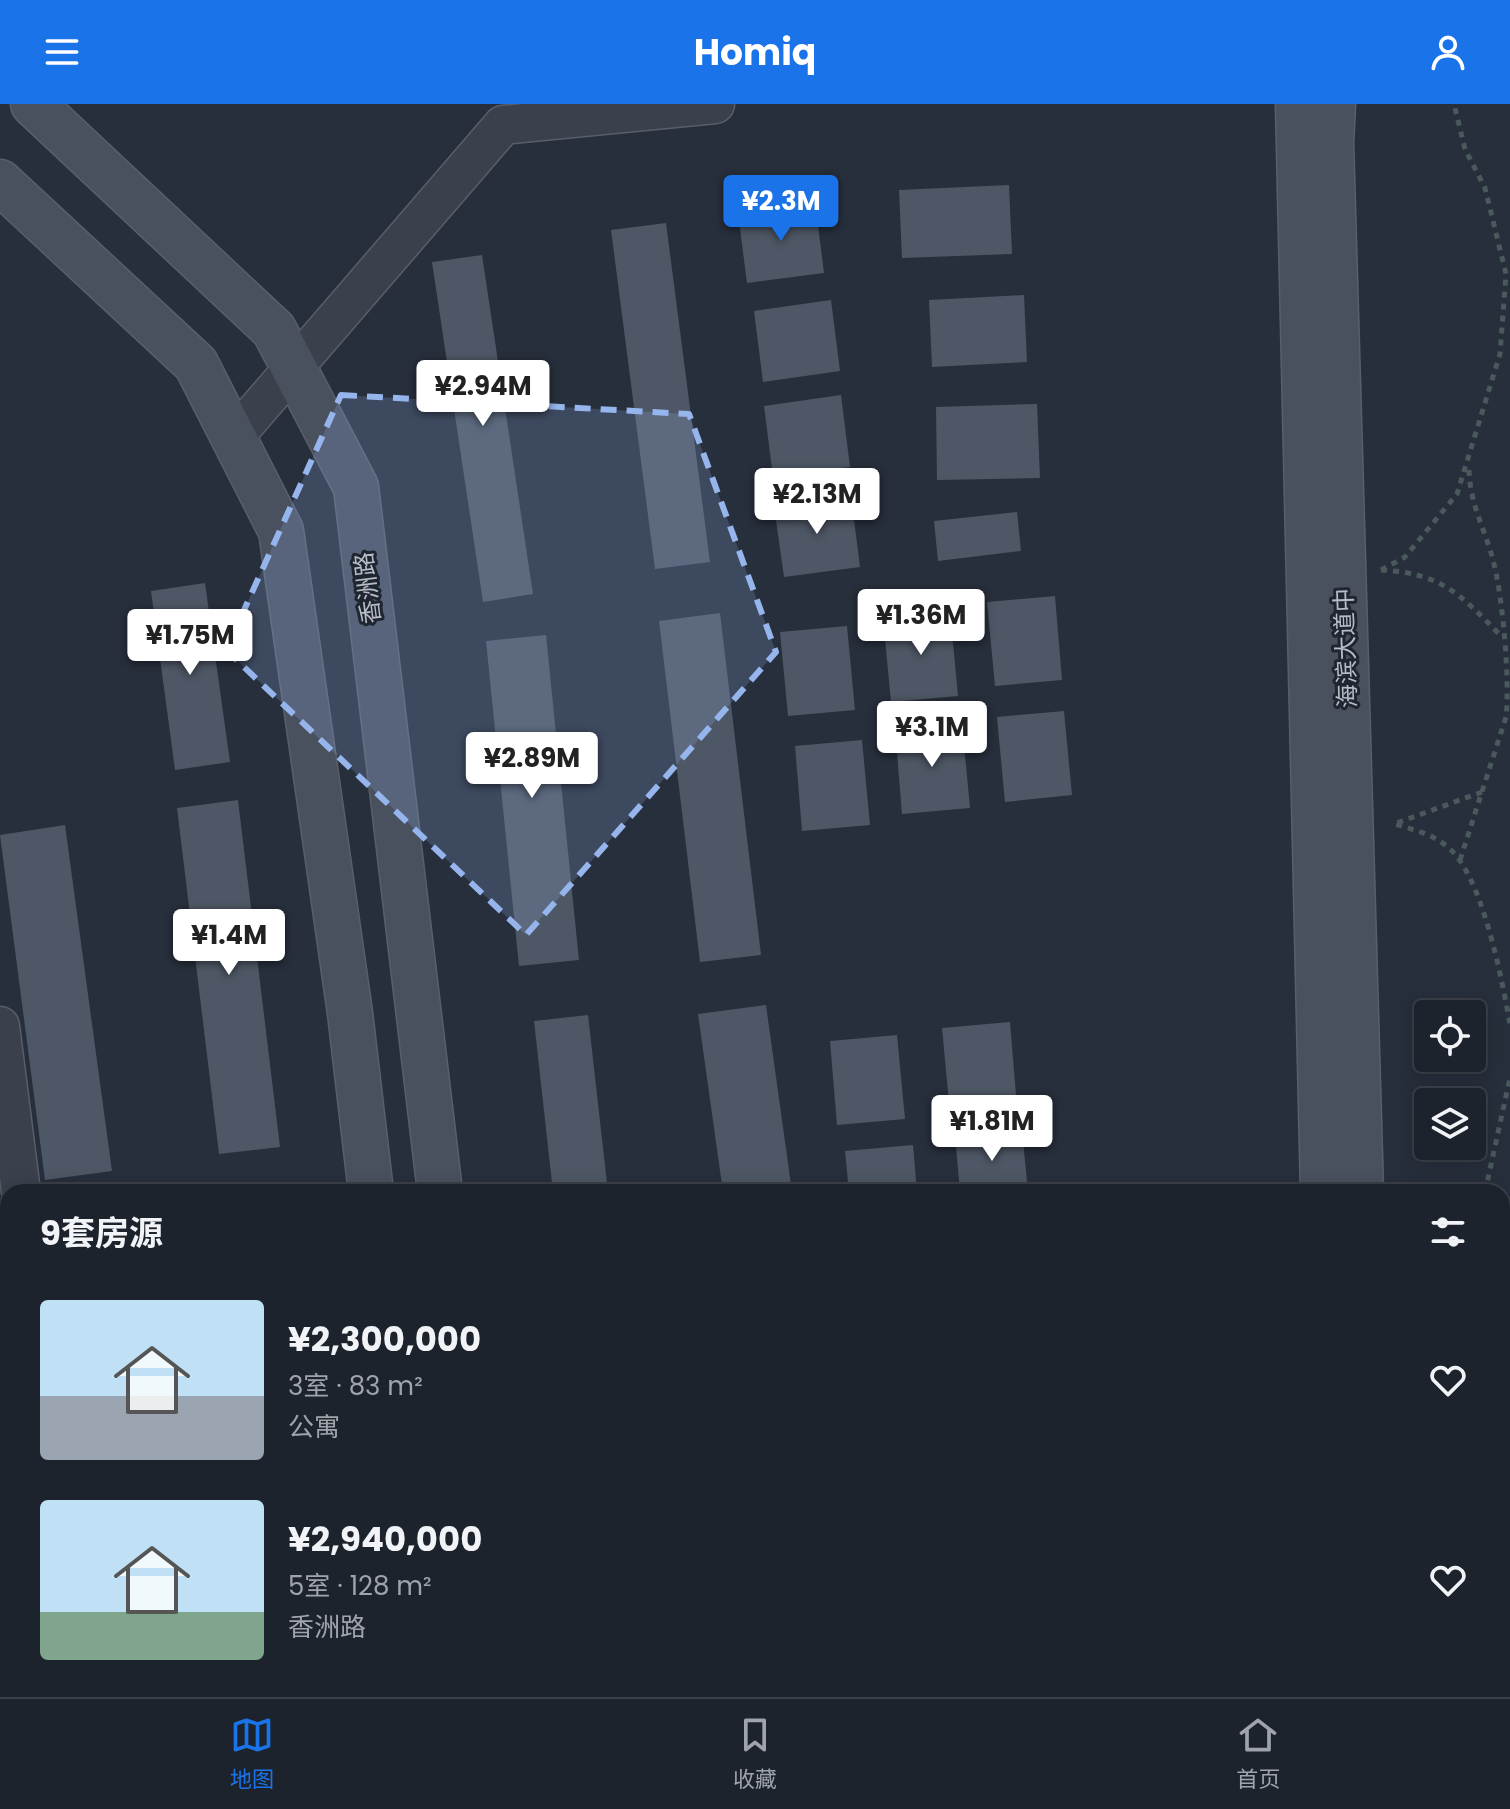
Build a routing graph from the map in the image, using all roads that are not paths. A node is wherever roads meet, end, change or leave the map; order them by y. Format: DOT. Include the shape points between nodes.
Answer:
graph roads {
  1 [pos="33,104"];
  2 [pos="715,104"];
  3 [pos="1298,104"];
  4 [pos="1333,104"];
  5 [pos="0,182"];
  6 [pos="293,366"];
  7 [pos="233,438"];
  8 [pos="0,1026"];
  9 [pos="20,1184"];
  10 [pos="370,1184"];
  11 [pos="439,1184"];
  12 [pos="1323,1184"];
  13 [pos="1361,1184"];
  1 -- 6 [label="main road, 香洲路" via="274,330"];
  2 -- 6 [label="street" via="503,125"];
  3 -- 12 [label="main road, 海滨大道中"];
  4 -- 13 [label="main road, 海滨大道中"];
  5 -- 7 [label="main road" via="196,364"];
  6 -- 7 [label="street"];
  6 -- 11 [label="main road, 香洲路" via="356,487"];
  7 -- 10 [label="main road" via="281,531"];
  8 -- 9 [label="street"];
}
